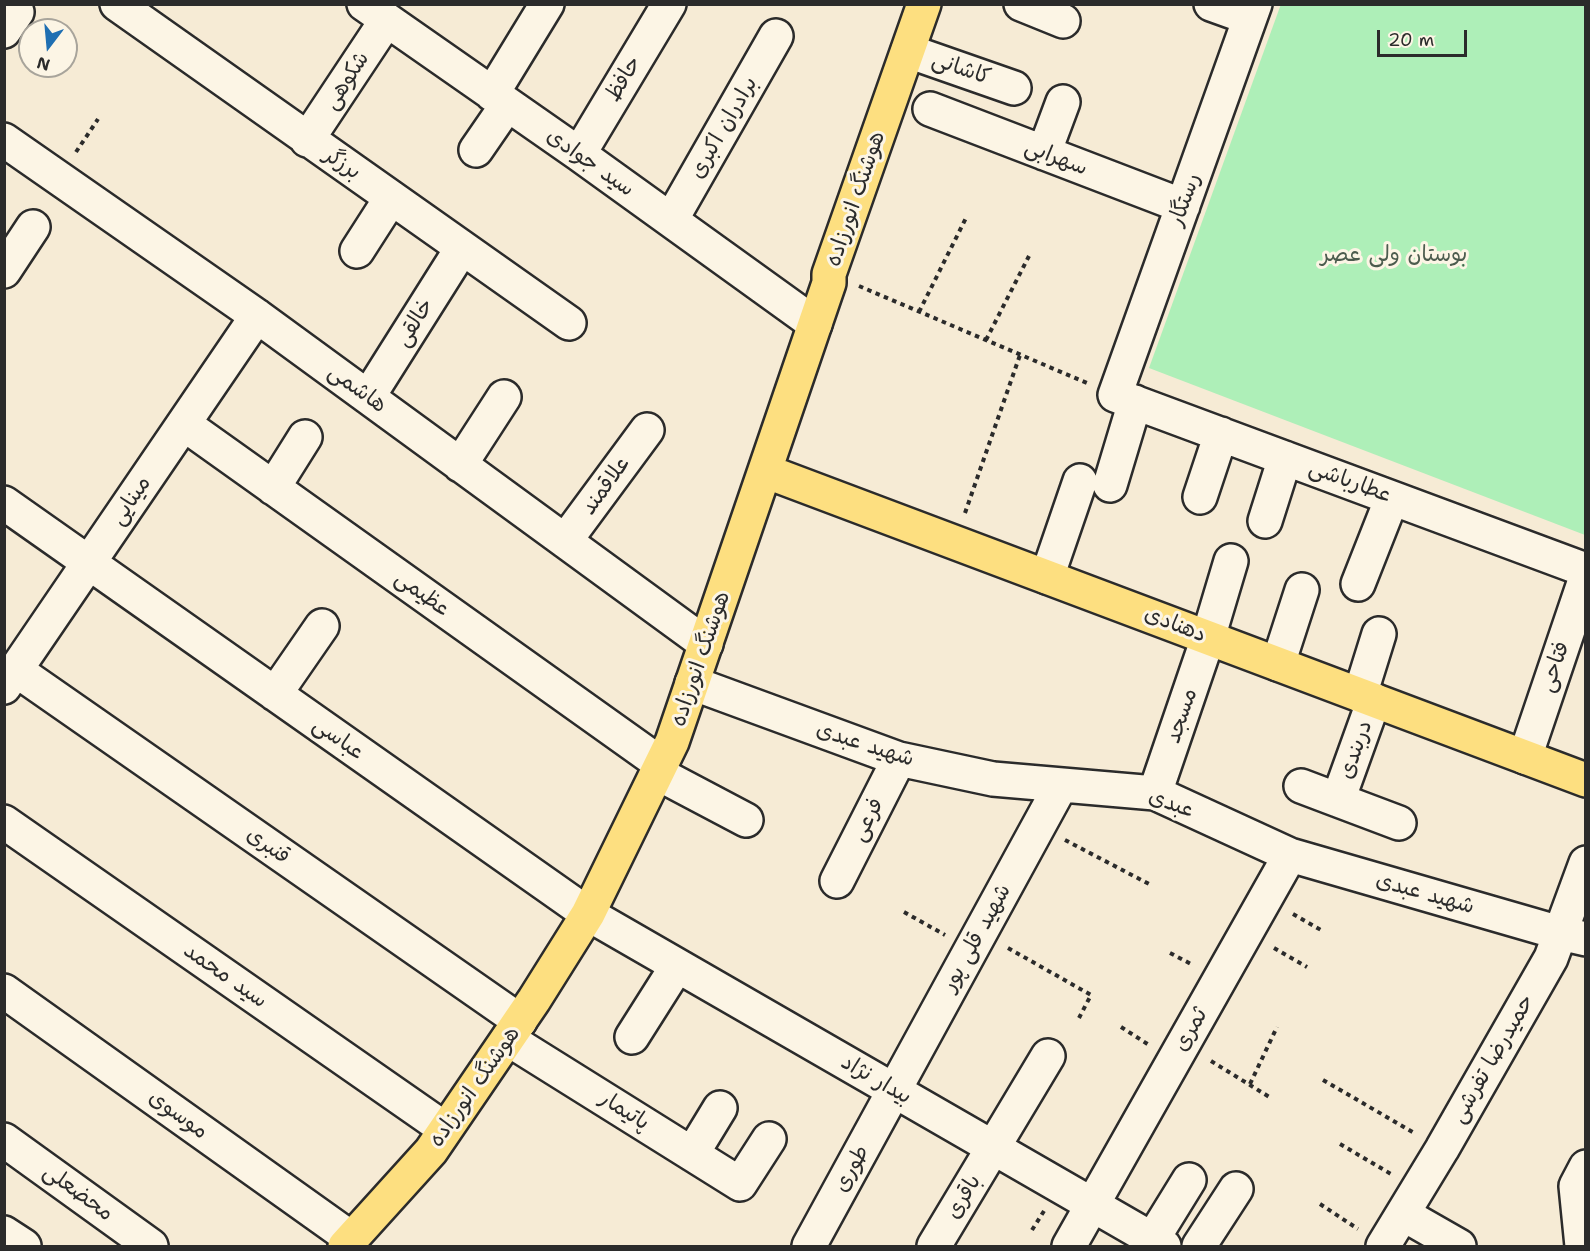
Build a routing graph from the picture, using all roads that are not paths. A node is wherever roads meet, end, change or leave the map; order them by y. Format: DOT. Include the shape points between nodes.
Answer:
graph roads {
  1 [pos="117,4"];
  2 [pos="547,4"];
  3 [pos="669,4"];
  4 [pos="1022,4"];
  5 [pos="1210,4"];
  6 [pos="916,8"];
  7 [pos="1252,11"];
  8 [pos="375,13"];
  9 [pos="1063,21"];
  10 [pos="776,36"];
  11 [pos="908,51"];
  12 [pos="1014,88"];
  13 [pos="500,99"];
  14 [pos="1063,102"];
  15 [pos="930,109"];
  16 [pos="4,140"];
  17 [pos="307,140"];
  18 [pos="476,150"];
  19 [pos="1044,153"];
  20 [pos="579,154"];
  21 [pos="391,198"];
  22 [pos="1183,206"];
  23 [pos="671,220"];
  24 [pos="33,227"];
  25 [pos="462,248"];
  26 [pos="357,251"];
  27 [pos="4,270"];
  28 [pos="257,316"];
  29 [pos="569,323"];
  30 [pos="815,324"];
  31 [pos="368,397"];
  32 [pos="504,397"];
  33 [pos="1125,398"];
  34 [pos="183,424"];
  35 [pos="647,430"];
  36 [pos="1221,434"];
  37 [pos="305,437"];
  38 [pos="1285,458"];
  39 [pos="460,465"];
  40 [pos="765,471"];
  41 [pos="273,488"];
  42 [pos="1200,497"];
  43 [pos="1392,498"];
  44 [pos="4,503"];
  45 [pos="1265,520"];
  46 [pos="565,541"];
  47 [pos="1231,561"];
  48 [pos="89,563"];
  49 [pos="1586,570"];
  50 [pos="1047,577"];
  51 [pos="1586,577"];
  52 [pos="1358,584"];
  53 [pos="1302,590"];
  54 [pos="322,626"];
  55 [pos="1379,634"];
  56 [pos="1208,638"];
  57 [pos="706,644"];
  58 [pos="1278,664"];
  59 [pos="12,667"];
  60 [pos="692,683"];
  61 [pos="275,694"];
  62 [pos="1367,698"];
  63 [pos="1525,757"];
  64 [pos="899,759"];
  65 [pos="659,769"];
  66 [pos="1586,780"];
  67 [pos="1052,785"];
  68 [pos="1301,786"];
  69 [pos="1155,793"];
  70 [pos="1338,800"];
  71 [pos="746,820"];
  72 [pos="4,822"];
  73 [pos="1399,823"];
  74 [pos="1290,855"];
  75 [pos="1586,863"];
  76 [pos="837,881"];
  77 [pos="588,914"];
  78 [pos="1573,936"];
  79 [pos="677,966"];
  80 [pos="4,991"];
  81 [pos="514,1030"];
  82 [pos="632,1037"];
  83 [pos="1048,1056"];
  84 [pos="894,1091"];
  85 [pos="720,1108"];
  86 [pos="445,1130"];
  87 [pos="769,1139"];
  88 [pos="4,1140"];
  89 [pos="994,1148"];
  90 [pos="692,1154"];
  91 [pos="1586,1167"];
  92 [pos="1189,1180"];
  93 [pos="1236,1189"];
  94 [pos="1411,1201"];
  95 [pos="1092,1205"];
  96 [pos="4,1233"];
  97 [pos="348,1243"];
  98 [pos="1158,1243"];
  99 [pos="24,1246"];
  100 [pos="151,1246"];
  101 [pos="809,1246"];
  102 [pos="934,1246"];
  103 [pos="1069,1246"];
  104 [pos="1199,1246"];
  105 [pos="1383,1246"];
  106 [pos="1459,1246"];
  107 [pos="1582,1246"];
  1 -- 17 [label="street, برزگر"];
  2 -- 13 [label="street"];
  3 -- 20 [label="street, حافظ"];
  4 -- 9 [label="street"];
  5 -- 7 [label="street"];
  6 -- 11 [label="main road, هوشنگ انورزاده"];
  7 -- 22 [label="street, رستگار"];
  8 -- 13 [label="street, سید جوادی"];
  8 -- 17 [label="street, شکوهی"];
  10 -- 23 [label="street, برادران اکبری"];
  11 -- 12 [label="street, کاشانی"];
  11 -- 30 [label="main road, هوشنگ انورزاده"];
  13 -- 18 [label="street"];
  13 -- 20 [label="street, سید جوادی"];
  14 -- 19 [label="street"];
  15 -- 19 [label="street, سهرابی"];
  16 -- 28 [label="street, هاشمی"];
  17 -- 21 [label="street, برزگر"];
  19 -- 22 [label="street, سهرابی"];
  20 -- 23 [label="street, سید جوادی"];
  21 -- 25 [label="street, برزگر"];
  21 -- 26 [label="street"];
  22 -- 33 [label="street, رستگار"];
  23 -- 30 [label="street, سید جوادی"];
  24 -- 27 [label="street"];
  25 -- 29 [label="street, برزگر"];
  25 -- 31 [label="street, خالقی"];
  28 -- 31 [label="street, هاشمی"];
  28 -- 34 [label="street, مینایی"];
  30 -- 40 [label="main road, هوشنگ انورزاده"];
  31 -- 39 [label="street, هاشمی"];
  32 -- 39 [label="street"];
  33 -- 36 [label="street, عطارباشی"];
  33 -- 50 [label="street, رستگار" via="1095,483"];
  34 -- 41 [label="street, عظیمی"];
  34 -- 48 [label="street, مینایی"];
  35 -- 46 [label="street, علاقمند"];
  36 -- 38 [label="street, عطارباشی"];
  36 -- 42 [label="street"];
  37 -- 41 [label="street"];
  38 -- 43 [label="street, عطارباشی"];
  38 -- 45 [label="street"];
  39 -- 46 [label="street, هاشمی"];
  40 -- 50 [label="main road, دهنادی"];
  40 -- 57 [label="main road, هوشنگ انورزاده"];
  41 -- 65 [label="street, عظیمی"];
  43 -- 49 [label="street, عطارباشی"];
  43 -- 52 [label="street"];
  44 -- 48 [label="street, عباسی"];
  46 -- 57 [label="street, هاشمی"];
  47 -- 56 [label="street, مسجد"];
  48 -- 59 [label="street, مینایی"];
  48 -- 61 [label="street, عباسی"];
  50 -- 56 [label="main road, دهنادی"];
  51 -- 63 [label="street, فتاحی"];
  53 -- 58 [label="street"];
  54 -- 61 [label="street"];
  55 -- 62 [label="street, دربندی"];
  56 -- 58 [label="main road, دهنادی"];
  56 -- 69 [label="street, مسجد"];
  57 -- 60 [label="main road, هوشنگ انورزاده"];
  58 -- 62 [label="main road, دهنادی"];
  59 -- 81 [label="street, قنبری"];
  60 -- 64 [label="street, شهید عبدی"];
  60 -- 65 [label="main road, هوشنگ انورزاده"];
  61 -- 77 [label="street, عباسی"];
  62 -- 63 [label="main road, دهنادی"];
  62 -- 70 [label="street, دربندی"];
  63 -- 66 [label="main road, دهنادی"];
  64 -- 67 [label="street, شهید عبدی" via="993,779"];
  64 -- 76 [label="street, فرعی"];
  65 -- 71 [label="street, عظیمی"];
  65 -- 77 [label="main road, هوشنگ انورزاده"];
  67 -- 69 [label="street, عبدی"];
  67 -- 84 [label="street, شهید قلی پور" via="1039,826"];
  68 -- 70 [label="street, دربندی"];
  69 -- 74 [label="street, عبدی"];
  70 -- 73 [label="street, دربندی"];
  72 -- 86 [label="street, سید محمد"];
  74 -- 78 [label="street, شهید عبدی"];
  74 -- 95 [label="street, ثمری"];
  75 -- 78 [label="street, حمیدرضا تفرشی"];
  77 -- 79 [label="street, بیدار نژاد"];
  77 -- 81 [label="main road, هوشنگ انورزاده"];
  78 -- 94 [label="street, حمیدرضا تفرشی" via="1551,958"];
  79 -- 82 [label="street"];
  79 -- 84 [label="street, بیدار نژاد"];
  80 -- 97 [label="street, موسوی"];
  81 -- 86 [label="main road, هوشنگ انورزاده"];
  81 -- 90 [label="street, پاتیمار"];
  83 -- 89 [label="street, باقری"];
  84 -- 89 [label="street, بیدار نژاد"];
  84 -- 101 [label="street, طوری"];
  85 -- 90 [label="street"];
  86 -- 97 [label="main road, هوشنگ انورزاده" via="431,1151"];
  87 -- 90 [label="street, پاتیمار" via="740,1184"];
  88 -- 100 [label="street, محضعلی"];
  89 -- 95 [label="street, بیدار نژاد"];
  89 -- 102 [label="street, باقری"];
  91 -- 107 [label="street" via="1576,1186"];
  92 -- 98 [label="street"];
  93 -- 104 [label="street"];
  94 -- 105 [label="street, حمیدرضا تفرشی"];
  94 -- 106 [label="street"];
  95 -- 98 [label="street, بیدار نژاد"];
  95 -- 103 [label="street, ثمری"];
  96 -- 99 [label="street"];
}
